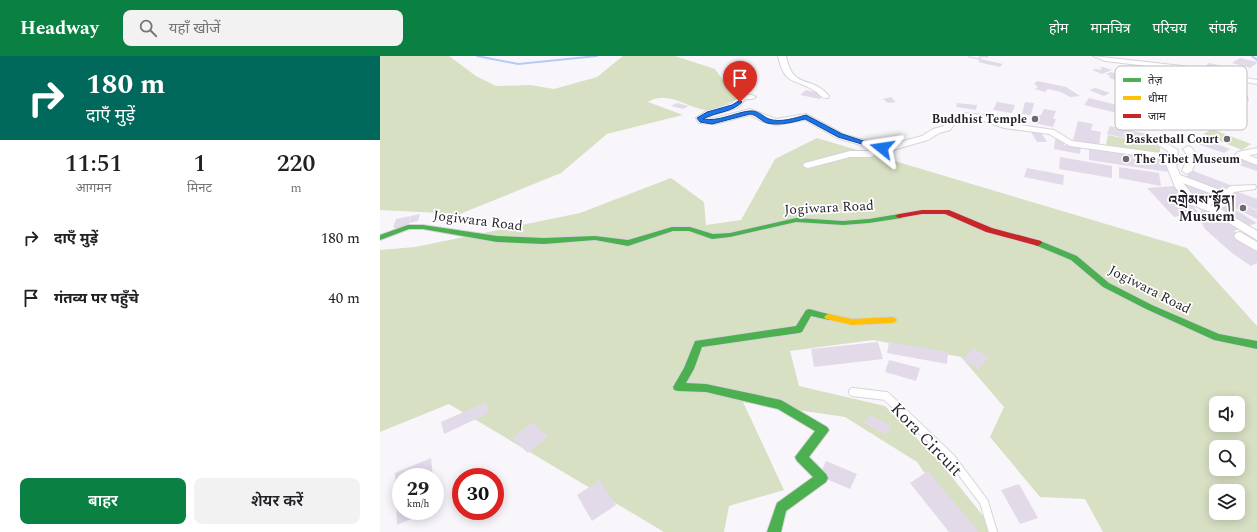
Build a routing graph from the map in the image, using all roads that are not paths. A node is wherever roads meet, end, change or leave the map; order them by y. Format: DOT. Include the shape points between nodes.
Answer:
graph roads {
  1 [pos="782,56"];
  2 [pos="1097,56"];
  3 [pos="1170,66"];
  4 [pos="1247,80"];
  5 [pos="1257,82"];
  6 [pos="825,96"];
  7 [pos="752,97"];
  8 [pos="1164,137"];
  9 [pos="882,148"];
  10 [pos="1188,148"];
  11 [pos="1257,151"];
  12 [pos="1257,162"];
  13 [pos="808,165"];
  14 [pos="1183,173"];
  15 [pos="1255,189"];
  16 [pos="1224,195"];
  17 [pos="1200,205"];
  18 [pos="1257,228"];
  19 [pos="1243,232"];
  20 [pos="1257,236"];
  21 [pos="380,238"];
  22 [pos="1257,247"];
  23 [pos="892,320"];
  24 [pos="1257,345"];
  25 [pos="853,392"];
  26 [pos="774,532"];
  27 [pos="993,532"];
  1 -- 6 [label="street" via="786,74 795,81 820,89"];
  2 -- 3 [label="street"];
  4 -- 5 [label="street"];
  7 -- 9 [label="street" via="744,97 734,106 700,118 702,121 712,122 750,112 774,122 806,117 840,136"];
  8 -- 14 [label="street" via="1163,144 1173,150 1172,157"];
  9 -- 13 [label="street" via="870,154 850,154"];
  9 -- 17 [label="street" via="925,138 947,128 951,119 962,119 964,116 982,118 1004,125 1050,132 1070,142 1168,157 1180,187 1193,202"];
  10 -- 14 [label="street" via="1193,156"];
  11 -- 12 [label="street" via="1240,155"];
  14 -- 16 [label="street"];
  15 -- 16 [label="street" via="1232,189"];
  16 -- 17 [label="street"];
  17 -- 19 [label="street" via="1215,210"];
  18 -- 19 [label="street"];
  19 -- 20 [label="street"];
  19 -- 22 [label="street"];
  21 -- 24 [label="street, Jogiwara Road" via="408,227 423,227 497,239 544,241 595,238 628,243 672,229 690,229 712,237 796,220 843,223 922,212 946,212 989,230 1044,245 1074,258 1106,284 1149,307 1218,337"];
  23 -- 26 [label="street" via="852,322 809,312 799,329 728,342 698,344 678,387 706,388 780,405 822,430 801,457 822,478 781,507"];
  25 -- 27 [label="lane, Kora Circuit" via="886,396 950,458 984,502"];
}
